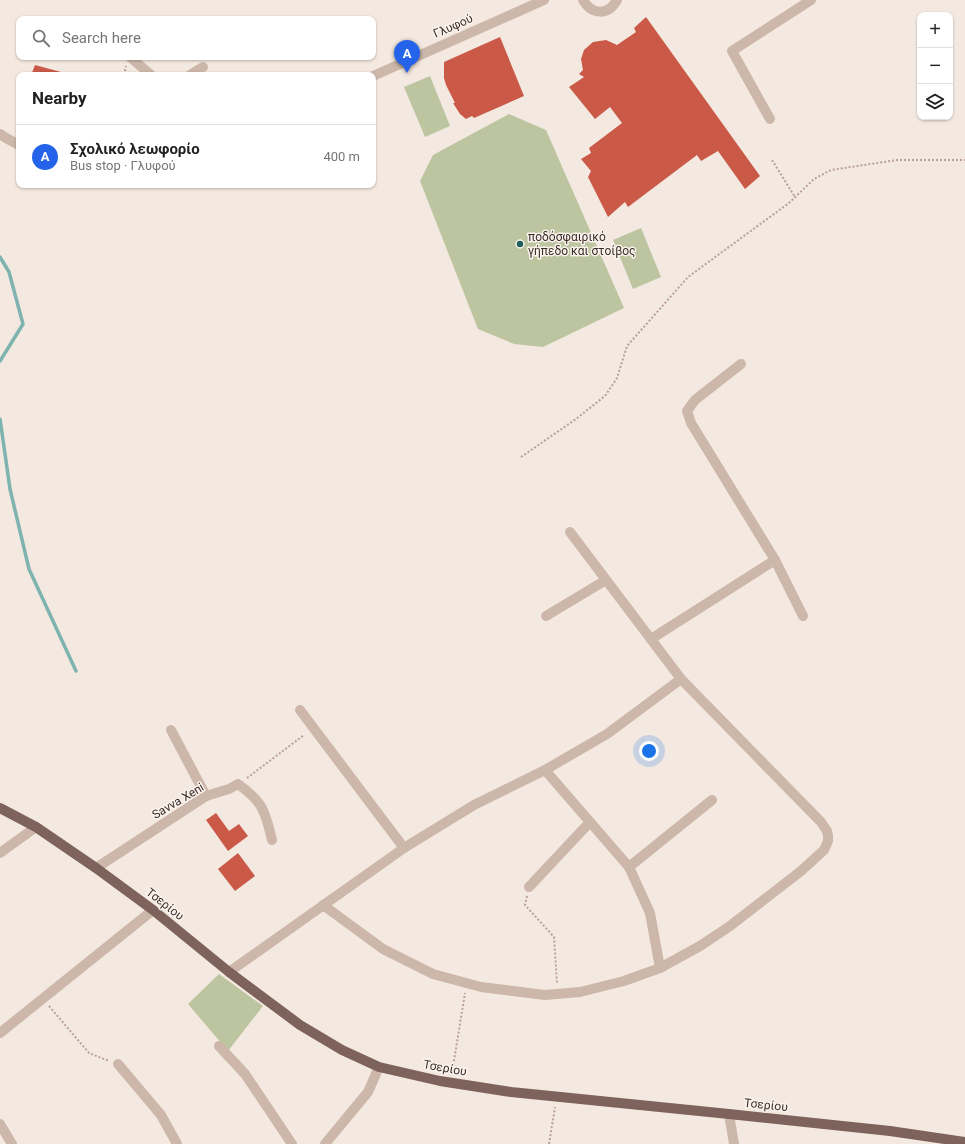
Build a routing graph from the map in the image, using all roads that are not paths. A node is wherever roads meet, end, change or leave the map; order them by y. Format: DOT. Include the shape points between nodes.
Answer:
graph roads {
  1 [pos="544,0"];
  2 [pos="583,0"];
  3 [pos="617,0"];
  4 [pos="811,0"];
  5 [pos="134,60"];
  6 [pos="202,67"];
  7 [pos="148,72"];
  8 [pos="194,72"];
  9 [pos="376,75"];
  10 [pos="770,119"];
  11 [pos="0,134"];
  12 [pos="16,143"];
  13 [pos="741,364"];
  14 [pos="570,532"];
  15 [pos="775,560"];
  16 [pos="606,580"];
  17 [pos="546,616"];
  18 [pos="803,616"];
  19 [pos="651,639"];
  20 [pos="681,679"];
  21 [pos="300,710"];
  22 [pos="171,730"];
  23 [pos="545,770"];
  24 [pos="206,796"];
  25 [pos="712,800"];
  26 [pos="0,808"];
  27 [pos="590,822"];
  28 [pos="36,827"];
  29 [pos="272,840"];
  30 [pos="404,848"];
  31 [pos="0,852"];
  32 [pos="629,867"];
  33 [pos="96,868"];
  34 [pos="529,887"];
  35 [pos="322,904"];
  36 [pos="152,910"];
  37 [pos="660,968"];
  38 [pos="229,972"];
  39 [pos="0,1032"];
  40 [pos="219,1046"];
  41 [pos="118,1064"];
  42 [pos="379,1067"];
  43 [pos="729,1114"];
  44 [pos="0,1124"];
  45 [pos="965,1142"];
  46 [pos="12,1144"];
  47 [pos="177,1144"];
  48 [pos="292,1144"];
  49 [pos="325,1144"];
  50 [pos="734,1144"];
  1 -- 9 [label="street, Γλυφού"];
  2 -- 3 [label="street" via="587,7 595,12 605,11"];
  4 -- 10 [label="street" via="732,51"];
  5 -- 7 [label="street"];
  6 -- 8 [label="street"];
  11 -- 12 [label="street"];
  13 -- 15 [label="street" via="695,400 687,411 691,423"];
  14 -- 16 [label="street"];
  15 -- 18 [label="street"];
  15 -- 19 [label="street"];
  16 -- 17 [label="street"];
  16 -- 19 [label="street"];
  19 -- 20 [label="street"];
  20 -- 23 [label="street" via="607,734"];
  20 -- 37 [label="street" via="821,822 827,831 828,841 824,850 802,871 730,926"];
  21 -- 30 [label="street"];
  22 -- 24 [label="street"];
  23 -- 27 [label="street"];
  23 -- 30 [label="street" via="474,805"];
  24 -- 29 [label="street, Savva Xeni" via="238,784 253,795 263,810"];
  24 -- 33 [label="street, Savva Xeni"];
  25 -- 32 [label="street"];
  26 -- 28 [label="main road, Τσερίου"];
  27 -- 32 [label="street"];
  27 -- 34 [label="street"];
  28 -- 31 [label="street"];
  28 -- 33 [label="main road, Τσερίου"];
  30 -- 35 [label="street"];
  32 -- 37 [label="street" via="650,913"];
  33 -- 36 [label="main road, Τσερίου"];
  35 -- 37 [label="street" via="383,949 433,974 482,987 545,995 580,992 624,981"];
  35 -- 38 [label="street"];
  36 -- 38 [label="main road, Τσερίου"];
  36 -- 39 [label="street"];
  38 -- 42 [label="main road, Τσερίου" via="300,1025 342,1050"];
  40 -- 48 [label="street" via="245,1074"];
  41 -- 47 [label="street" via="160,1115"];
  42 -- 43 [label="main road, Τσερίου" via="512,1092"];
  42 -- 49 [label="street" via="368,1092"];
  43 -- 45 [label="main road, Τσερίου"];
  43 -- 50 [label="street"];
  44 -- 46 [label="street"];
}
